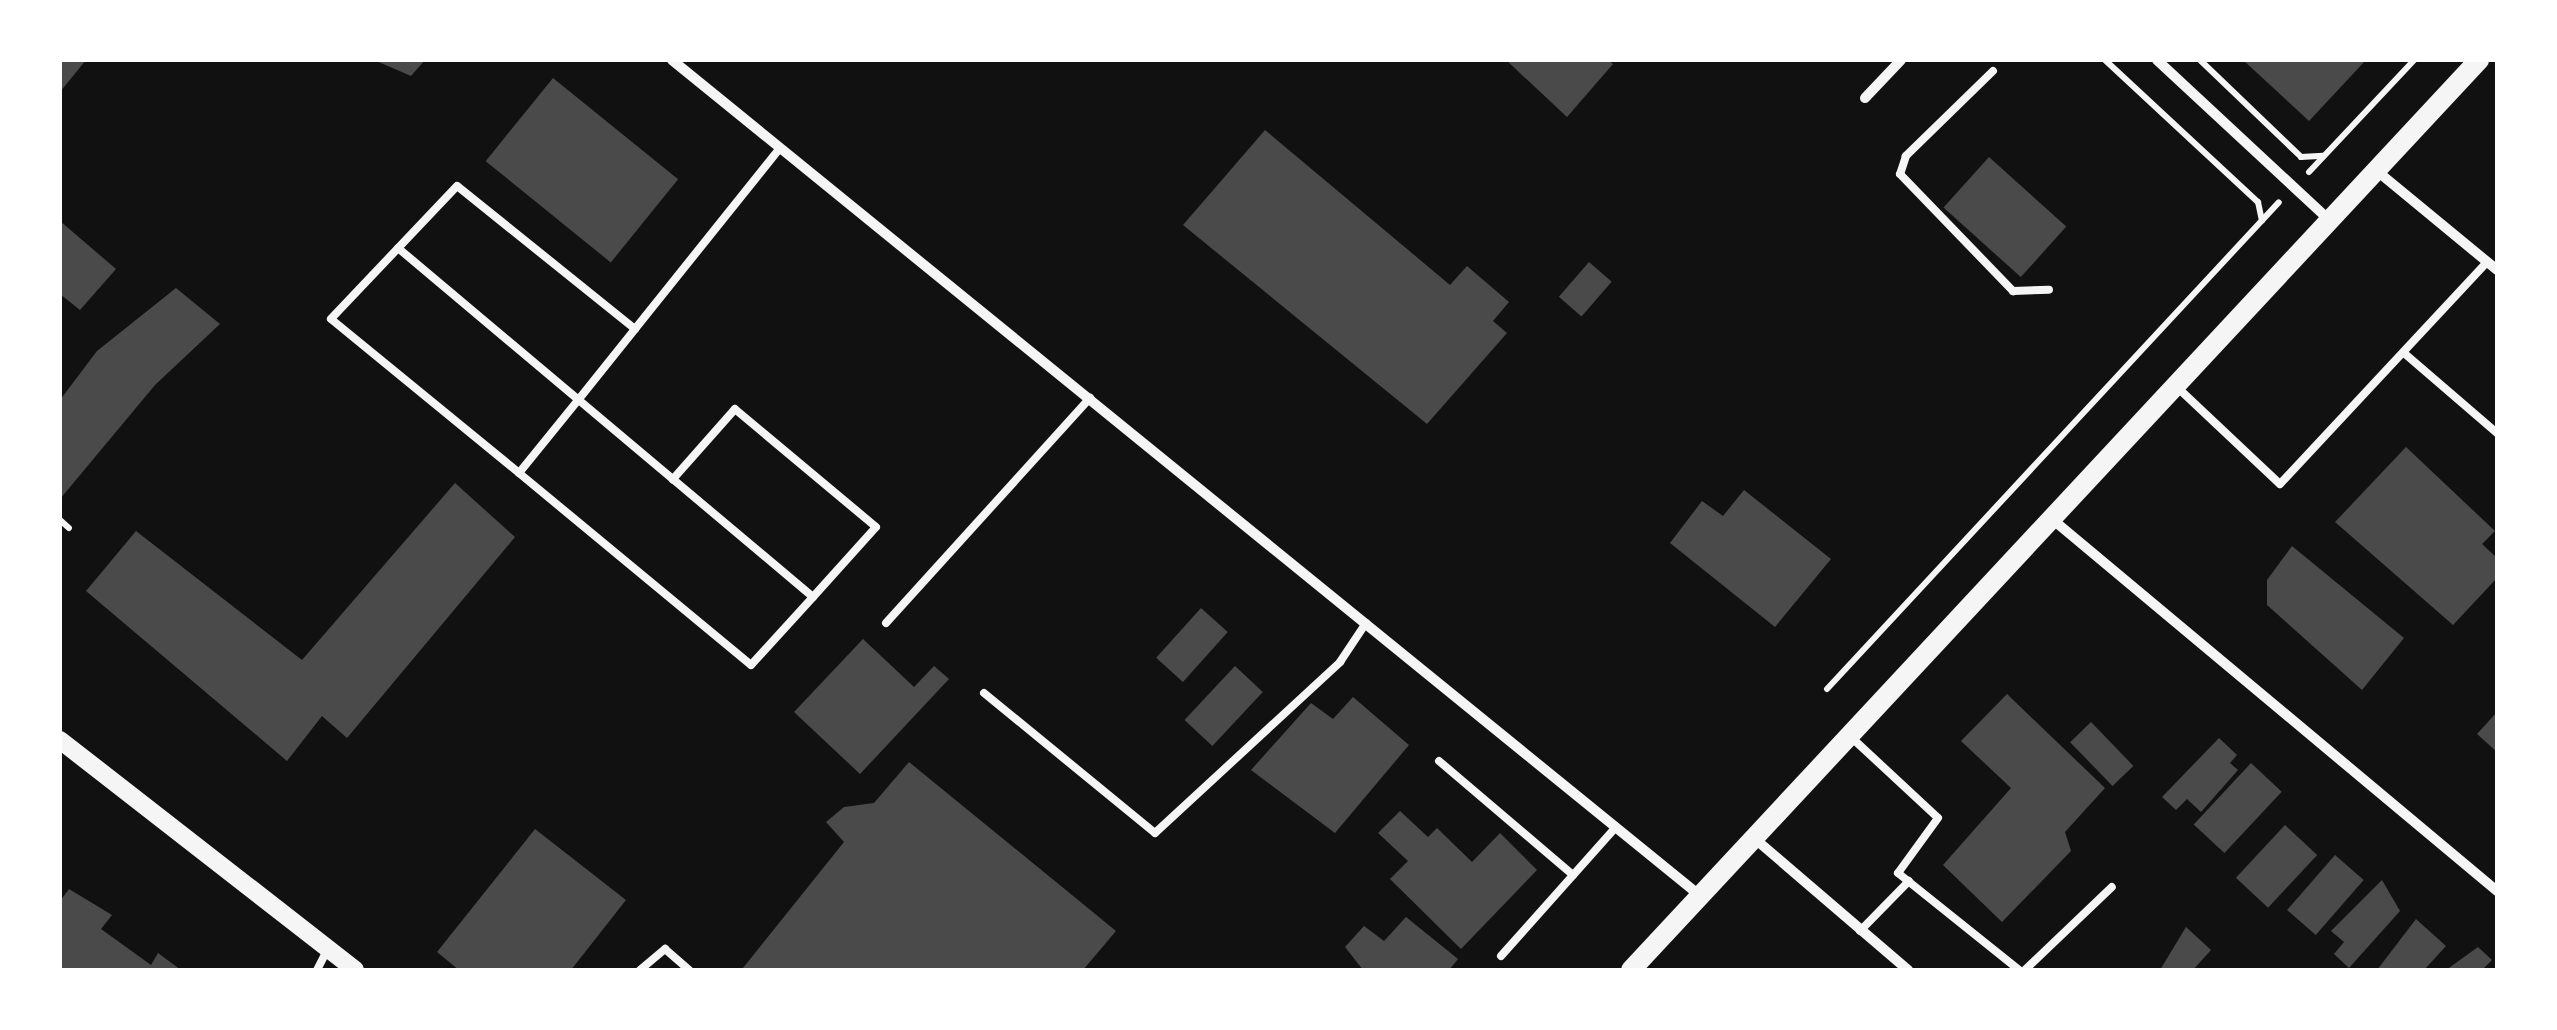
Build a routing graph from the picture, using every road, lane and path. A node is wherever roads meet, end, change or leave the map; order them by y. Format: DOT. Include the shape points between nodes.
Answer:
graph roads {
  1 [pos="672,60"];
  2 [pos="1901,60"];
  3 [pos="2105,60"];
  4 [pos="2157,60"];
  5 [pos="2200,60"];
  6 [pos="2414,60"];
  7 [pos="2480,60"];
  8 [pos="1994,71"];
  9 [pos="1865,98"];
  10 [pos="780,148"];
  11 [pos="2323,156"];
  12 [pos="2377,171"];
  13 [pos="2294,187"];
  14 [pos="2262,220"];
  15 [pos="2330,221"];
  16 [pos="398,248"];
  17 [pos="2492,266"];
  18 [pos="2050,290"];
  19 [pos="635,329"];
  20 [pos="2404,353"];
  21 [pos="2175,385"];
  22 [pos="1090,398"];
  23 [pos="579,399"];
  24 [pos="2497,433"];
  25 [pos="519,473"];
  26 [pos="673,479"];
  27 [pos="2051,518"];
  28 [pos="60,520"];
  29 [pos="70,528"];
  30 [pos="813,598"];
  31 [pos="886,622"];
  32 [pos="1366,624"];
  33 [pos="1828,689"];
  34 [pos="984,693"];
  35 [pos="1849,735"];
  36 [pos="60,740"];
  37 [pos="1439,761"];
  38 [pos="1616,827"];
  39 [pos="1754,838"];
  40 [pos="1573,875"];
  41 [pos="1909,881"];
  42 [pos="2112,887"];
  43 [pos="2497,891"];
  44 [pos="1698,894"];
  45 [pos="1860,931"];
  46 [pos="328,948"];
  47 [pos="1501,956"];
  48 [pos="318,970"];
  49 [pos="355,970"];
  50 [pos="640,970"];
  51 [pos="689,970"];
  52 [pos="1631,970"];
  53 [pos="1908,970"];
  54 [pos="2022,970"];
  1 -- 10 [label="street"];
  2 -- 9 [label="street"];
  3 -- 14 [label="path" via="2258,202"];
  4 -- 13 [label="street"];
  5 -- 11 [label="path" via="2301,156"];
  6 -- 11 [label="path"];
  7 -- 12 [label="main road"];
  8 -- 18 [label="lane" via="1906,156 1900,174 2013,291"];
  10 -- 19 [label="lane"];
  10 -- 22 [label="street"];
  11 -- 13 [label="path"];
  12 -- 15 [label="main road"];
  12 -- 17 [label="street"];
  13 -- 14 [label="path"];
  13 -- 15 [label="street"];
  14 -- 33 [label="path"];
  15 -- 21 [label="main road"];
  16 -- 19 [label="lane" via="457,186"];
  16 -- 23 [label="lane"];
  16 -- 25 [label="lane" via="332,319"];
  17 -- 20 [label="lane"];
  19 -- 23 [label="lane"];
  20 -- 21 [label="lane" via="2280,484"];
  20 -- 24 [label="lane"];
  21 -- 27 [label="main road"];
  22 -- 31 [label="lane"];
  22 -- 32 [label="street"];
  23 -- 25 [label="lane"];
  23 -- 26 [label="lane"];
  25 -- 30 [label="lane" via="750,665"];
  26 -- 30 [label="lane"];
  26 -- 30 [label="lane" via="735,409 876,526"];
  27 -- 35 [label="main road"];
  27 -- 43 [label="street"];
  28 -- 29 [label="path"];
  32 -- 34 [label="lane" via="1340,662 1156,833"];
  32 -- 38 [label="street"];
  35 -- 39 [label="main road"];
  35 -- 41 [label="lane" via="1938,818 1898,873"];
  36 -- 46 [label="street"];
  37 -- 40 [label="lane"];
  38 -- 40 [label="lane"];
  38 -- 44 [label="street"];
  39 -- 44 [label="main road"];
  39 -- 45 [label="street"];
  40 -- 47 [label="lane"];
  41 -- 45 [label="lane"];
  41 -- 54 [label="lane"];
  42 -- 54 [label="lane"];
  44 -- 52 [label="main road"];
  45 -- 53 [label="street"];
  46 -- 48 [label="lane"];
  46 -- 49 [label="street"];
  50 -- 51 [label="lane" via="664,949"];
}
